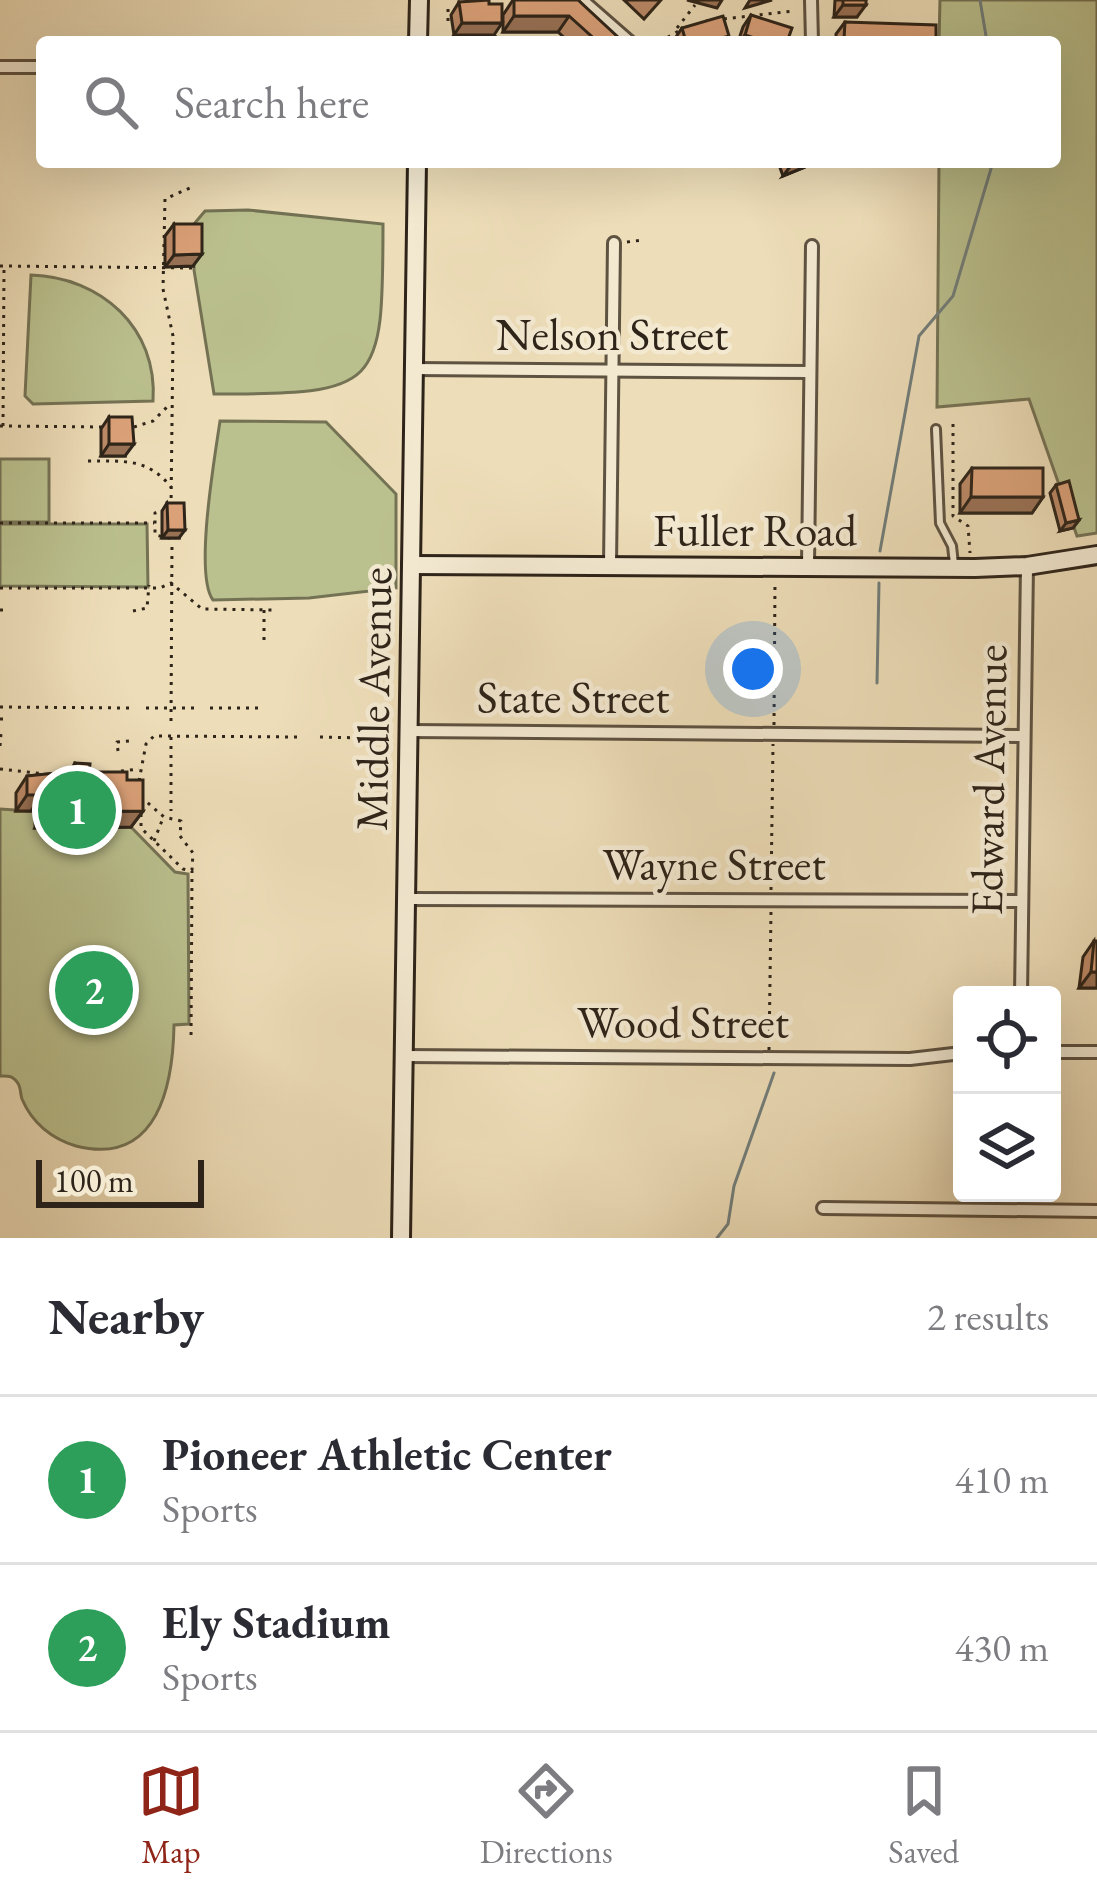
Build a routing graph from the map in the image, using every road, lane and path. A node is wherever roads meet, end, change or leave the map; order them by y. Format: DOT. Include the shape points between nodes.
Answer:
graph roads {
  1 [pos="419,0"];
  2 [pos="581,0"];
  3 [pos="811,0"];
  4 [pos="695,5"];
  5 [pos="448,9"];
  6 [pos="793,11"];
  7 [pos="448,24"];
  8 [pos="671,33"];
  9 [pos="418,36"];
  10 [pos="623,36"];
  11 [pos="667,36"];
  12 [pos="812,36"];
  13 [pos="0,67"];
  14 [pos="36,67"];
  15 [pos="417,168"];
  16 [pos="192,187"];
  17 [pos="643,240"];
  18 [pos="614,244"];
  19 [pos="812,246"];
  20 [pos="2,266"];
  21 [pos="164,268"];
  22 [pos="193,268"];
  23 [pos="413,369"];
  24 [pos="612,370"];
  25 [pos="810,372"];
  26 [pos="172,402"];
  27 [pos="953,424"];
  28 [pos="1,426"];
  29 [pos="106,428"];
  30 [pos="127,428"];
  31 [pos="936,429"];
  32 [pos="88,460"];
  33 [pos="171,487"];
  34 [pos="0,523"];
  35 [pos="154,523"];
  36 [pos="970,555"];
  37 [pos="1097,555"];
  38 [pos="411,565"];
  39 [pos="610,565"];
  40 [pos="808,566"];
  41 [pos="1027,566"];
  42 [pos="954,568"];
  43 [pos="776,583"];
  44 [pos="171,584"];
  45 [pos="149,587"];
  46 [pos="0,588"];
  47 [pos="0,610"];
  48 [pos="9,610"];
  49 [pos="133,610"];
  50 [pos="264,610"];
  51 [pos="274,610"];
  52 [pos="264,643"];
  53 [pos="0,707"];
  54 [pos="132,708"];
  55 [pos="146,708"];
  56 [pos="171,708"];
  57 [pos="196,708"];
  58 [pos="210,708"];
  59 [pos="264,708"];
  60 [pos="171,721"];
  61 [pos="773,727"];
  62 [pos="410,731"];
  63 [pos="1,733"];
  64 [pos="170,736"];
  65 [pos="1024,736"];
  66 [pos="301,737"];
  67 [pos="320,737"];
  68 [pos="364,738"];
  69 [pos="381,738"];
  70 [pos="129,741"];
  71 [pos="773,742"];
  72 [pos="0,746"];
  73 [pos="400,750"];
  74 [pos="118,751"];
  75 [pos="0,769"];
  76 [pos="139,769"];
  77 [pos="116,772"];
  78 [pos="48,775"];
  79 [pos="141,797"];
  80 [pos="167,816"];
  81 [pos="154,841"];
  82 [pos="192,872"];
  83 [pos="771,893"];
  84 [pos="406,899"];
  85 [pos="1022,901"];
  86 [pos="771,908"];
  87 [pos="1021,986"];
  88 [pos="191,1038"];
  89 [pos="769,1051"];
  90 [pos="1061,1052"];
  91 [pos="1097,1052"];
  92 [pos="953,1054"];
  93 [pos="404,1056"];
  94 [pos="824,1208"];
  95 [pos="1097,1211"];
  96 [pos="401,1238"];
  1 -- 9 [label="street"];
  2 -- 10 [label="street"];
  3 -- 12 [label="street"];
  4 -- 8 [label="path"];
  5 -- 7 [label="path"];
  6 -- 8 [label="path" via="716,17"];
  8 -- 11 [label="path"];
  13 -- 14 [label="street"];
  15 -- 23 [label="street, Middle Avenue"];
  16 -- 21 [label="path" via="165,199"];
  17 -- 18 [label="path"];
  18 -- 24 [label="street"];
  19 -- 25 [label="street"];
  20 -- 21 [label="path"];
  20 -- 28 [label="path"];
  21 -- 22 [label="path"];
  21 -- 26 [label="path"];
  23 -- 24 [label="street, Nelson Street"];
  23 -- 38 [label="street, Middle Avenue"];
  24 -- 25 [label="street, Nelson Street"];
  24 -- 39 [label="street"];
  25 -- 40 [label="street"];
  26 -- 30 [label="path" via="153,422"];
  26 -- 33 [label="path"];
  27 -- 36 [label="path" via="953,516 968,526"];
  28 -- 29 [label="path"];
  31 -- 42 [label="lane" via="940,523"];
  32 -- 33 [label="path" via="145,464"];
  33 -- 35 [label="path" via="171,510 156,511"];
  34 -- 35 [label="path"];
  35 -- 44 [label="path" via="156,538 173,539"];
  37 -- 41 [label="street, Fuller Road"];
  38 -- 39 [label="street, Fuller Road"];
  38 -- 62 [label="street, Middle Avenue"];
  39 -- 40 [label="street, Fuller Road"];
  40 -- 42 [label="street, Fuller Road"];
  41 -- 42 [label="street, Fuller Road"];
  41 -- 65 [label="street, Edward Avenue"];
  43 -- 61 [label="path"];
  44 -- 45 [label="path"];
  44 -- 50 [label="path" via="202,609"];
  44 -- 56 [label="path"];
  45 -- 46 [label="path"];
  45 -- 49 [label="path" via="147,608"];
  47 -- 48 [label="path"];
  50 -- 51 [label="path"];
  50 -- 52 [label="path"];
  53 -- 54 [label="path"];
  55 -- 56 [label="path"];
  56 -- 57 [label="path"];
  56 -- 60 [label="path"];
  58 -- 59 [label="path"];
  62 -- 65 [label="street, State Street"];
  62 -- 84 [label="street, Middle Avenue"];
  63 -- 72 [label="path"];
  64 -- 66 [label="path"];
  64 -- 79 [label="path" via="146,744"];
  64 -- 80 [label="path"];
  65 -- 85 [label="street, Edward Avenue"];
  67 -- 68 [label="path"];
  69 -- 73 [label="path"];
  70 -- 74 [label="path" via="117,742"];
  71 -- 83 [label="path"];
  75 -- 78 [label="path"];
  76 -- 77 [label="path"];
  79 -- 80 [label="path"];
  79 -- 81 [label="path" via="141,828"];
  80 -- 81 [label="path"];
  80 -- 82 [label="path" via="181,821"];
  81 -- 82 [label="path"];
  82 -- 88 [label="path"];
  84 -- 85 [label="street, Wayne Street"];
  84 -- 93 [label="street, Middle Avenue"];
  85 -- 87 [label="street, Edward Avenue"];
  86 -- 89 [label="path"];
  90 -- 91 [label="street"];
  92 -- 93 [label="street, Wood Street"];
  93 -- 96 [label="street, Middle Avenue"];
  94 -- 95 [label="street"];
}
